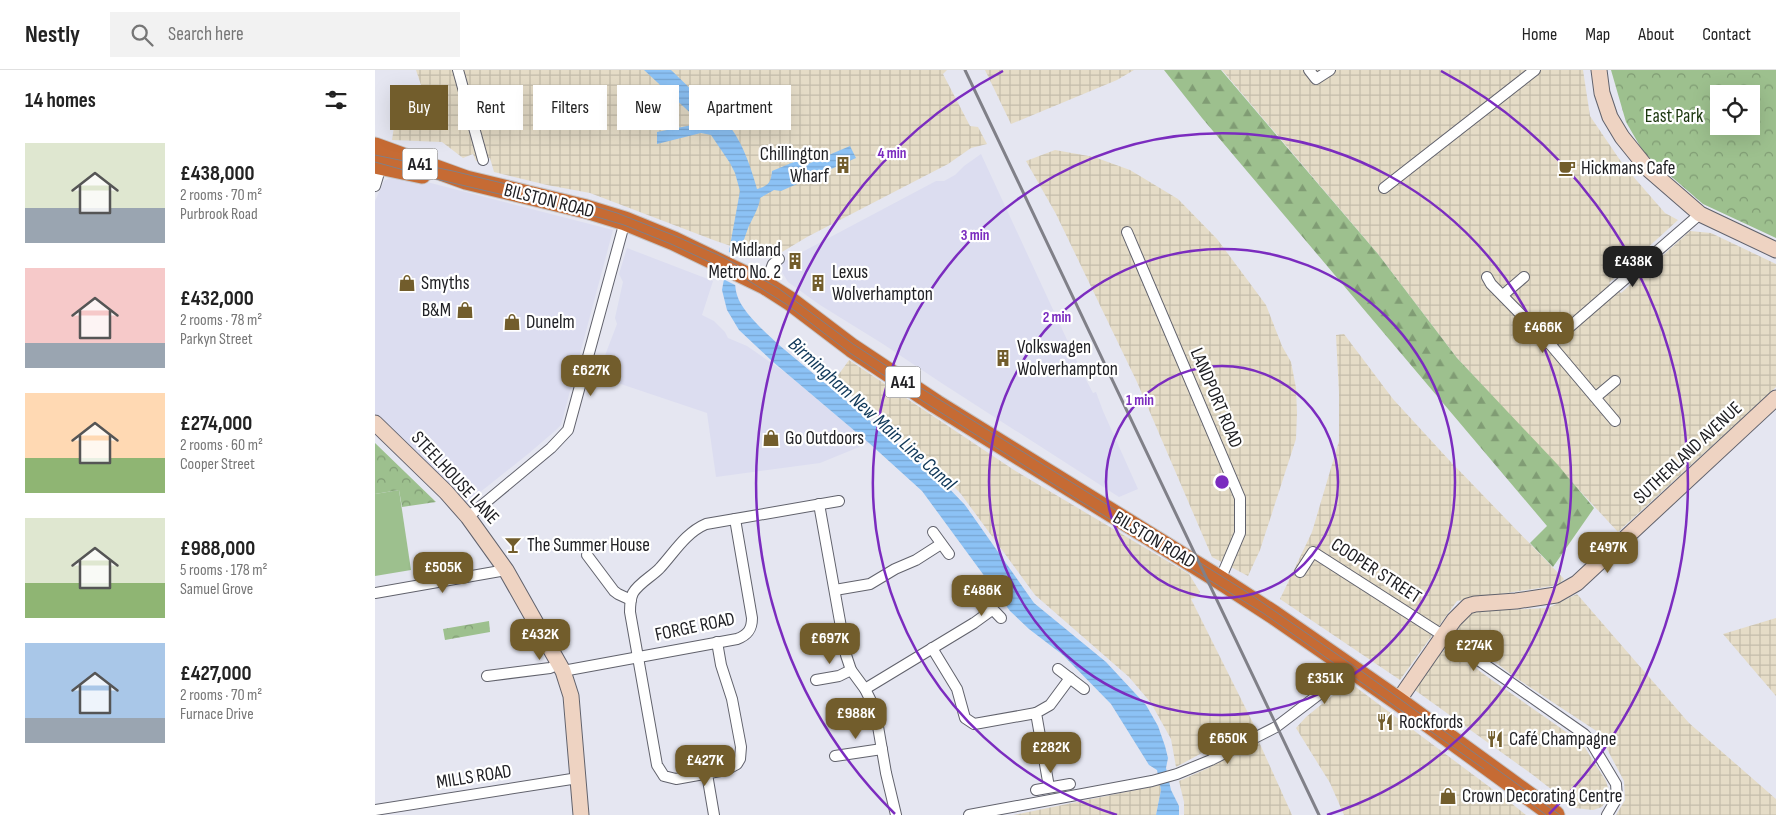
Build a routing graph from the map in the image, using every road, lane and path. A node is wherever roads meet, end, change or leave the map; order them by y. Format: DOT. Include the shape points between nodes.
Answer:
graph roads {
  1 [pos="458,70"];
  2 [pos="1309,70"];
  3 [pos="1330,70"];
  4 [pos="1535,70"];
  5 [pos="1599,70"];
  6 [pos="375,147"];
  7 [pos="483,160"];
  8 [pos="378,165"];
  9 [pos="466,180"];
  10 [pos="375,186"];
  11 [pos="1384,188"];
  12 [pos="1700,214"];
  13 [pos="625,221"];
  14 [pos="1127,232"];
  15 [pos="1776,250"];
  16 [pos="779,259"];
  17 [pos="1524,277"];
  18 [pos="1487,278"];
  19 [pos="765,285"];
  20 [pos="1503,295"];
  21 [pos="1550,344"];
  22 [pos="1615,381"];
  23 [pos="1596,397"];
  24 [pos="1776,398"];
  25 [pos="1615,421"];
  26 [pos="375,423"];
  27 [pos="839,501"];
  28 [pos="819,504"];
  29 [pos="468,517"];
  30 [pos="735,519"];
  31 [pos="933,532"];
  32 [pos="941,544"];
  33 [pos="949,554"];
  34 [pos="587,555"];
  35 [pos="506,570"];
  36 [pos="1300,572"];
  37 [pos="1220,580"];
  38 [pos="835,590"];
  39 [pos="375,593"];
  40 [pos="982,598"];
  41 [pos="631,600"];
  42 [pos="993,610"];
  43 [pos="1001,618"];
  44 [pos="1445,636"];
  45 [pos="717,642"];
  46 [pos="932,648"];
  47 [pos="637,656"];
  48 [pos="561,668"];
  49 [pos="1058,668"];
  50 [pos="851,670"];
  51 [pos="1351,670"];
  52 [pos="487,676"];
  53 [pos="1071,678"];
  54 [pos="816,680"];
  55 [pos="865,690"];
  56 [pos="1084,690"];
  57 [pos="1398,701"];
  58 [pos="1036,713"];
  59 [pos="882,749"];
  60 [pos="835,756"];
  61 [pos="707,774"];
  62 [pos="578,778"];
  63 [pos="1070,784"];
  64 [pos="1049,787"];
  65 [pos="1036,790"];
  66 [pos="375,810"];
  67 [pos="581,815"];
  68 [pos="713,815"];
  69 [pos="896,815"];
  70 [pos="969,815"];
  71 [pos="1555,815"];
  72 [pos="1607,815"];
  1 -- 7 [label="street"];
  2 -- 3 [label="street" via="1317,79"];
  4 -- 11 [label="street"];
  5 -- 12 [label="street" via="1602,93 1622,137 1647,168"];
  6 -- 9 [label="highway, BILSTON ROAD / A41"];
  8 -- 9 [label="highway, A41"];
  8 -- 10 [label="street"];
  9 -- 13 [label="highway, BILSTON ROAD / A41"];
  12 -- 15 [label="street"];
  12 -- 21 [label="street"];
  13 -- 19 [label="highway, BILSTON ROAD / A41"];
  13 -- 29 [label="street" via="568,430"];
  14 -- 37 [label="street, LANDPORT ROAD" via="1240,498 1240,532"];
  16 -- 19 [label="street" via="773,264"];
  17 -- 20 [label="street"];
  18 -- 20 [label="street"];
  19 -- 37 [label="highway, BILSTON ROAD / A41" via="936,404"];
  20 -- 21 [label="street"];
  21 -- 23 [label="street"];
  22 -- 23 [label="street"];
  23 -- 25 [label="street"];
  24 -- 44 [label="street, SUTHERLAND AVENUE" via="1577,583 1556,595 1468,606 1454,620"];
  26 -- 29 [label="street, STEELHOUSE LANE"];
  27 -- 28 [label="street"];
  28 -- 30 [label="street"];
  28 -- 38 [label="street"];
  29 -- 35 [label="street, STEELHOUSE LANE"];
  30 -- 41 [label="street" via="706,524 692,532 639,587"];
  30 -- 45 [label="street, FORGE ROAD" via="752,625 742,637"];
  31 -- 32 [label="street"];
  32 -- 33 [label="street"];
  32 -- 38 [label="street" via="870,584"];
  34 -- 41 [label="street" via="614,591"];
  35 -- 39 [label="street"];
  35 -- 48 [label="street, STEELHOUSE LANE"];
  36 -- 44 [label="street, COOPER STREET" via="1313,552"];
  37 -- 51 [label="highway, BILSTON ROAD / A41"];
  38 -- 50 [label="street"];
  40 -- 42 [label="street"];
  41 -- 47 [label="street"];
  42 -- 43 [label="street"];
  42 -- 46 [label="street"];
  44 -- 57 [label="street, SUTHERLAND AVENUE"];
  44 -- 72 [label="street, COOPER STREET" via="1589,739 1616,784 1617,798"];
  45 -- 47 [label="street, FORGE ROAD"];
  45 -- 61 [label="street" via="732,699 741,753 731,769"];
  46 -- 55 [label="street"];
  46 -- 58 [label="street" via="957,690 963,714 969,722 974,724"];
  47 -- 48 [label="street, FORGE ROAD"];
  47 -- 61 [label="street" via="660,772 676,779"];
  48 -- 52 [label="street, FORGE ROAD"];
  48 -- 62 [label="street, STEELHOUSE LANE" via="571,696"];
  49 -- 53 [label="street"];
  50 -- 54 [label="street"];
  50 -- 55 [label="street"];
  51 -- 57 [label="highway, BILSTON ROAD / A41"];
  51 -- 70 [label="street" via="1276,727 1177,774"];
  53 -- 56 [label="street"];
  53 -- 58 [label="street" via="1050,704"];
  55 -- 59 [label="street" via="875,709"];
  57 -- 71 [label="highway, BILSTON ROAD / A41"];
  58 -- 64 [label="street"];
  59 -- 60 [label="street"];
  59 -- 69 [label="street"];
  61 -- 68 [label="street"];
  62 -- 66 [label="street, MILLS ROAD"];
  62 -- 67 [label="street, STEELHOUSE LANE"];
  63 -- 64 [label="street"];
  64 -- 65 [label="street"];
}
